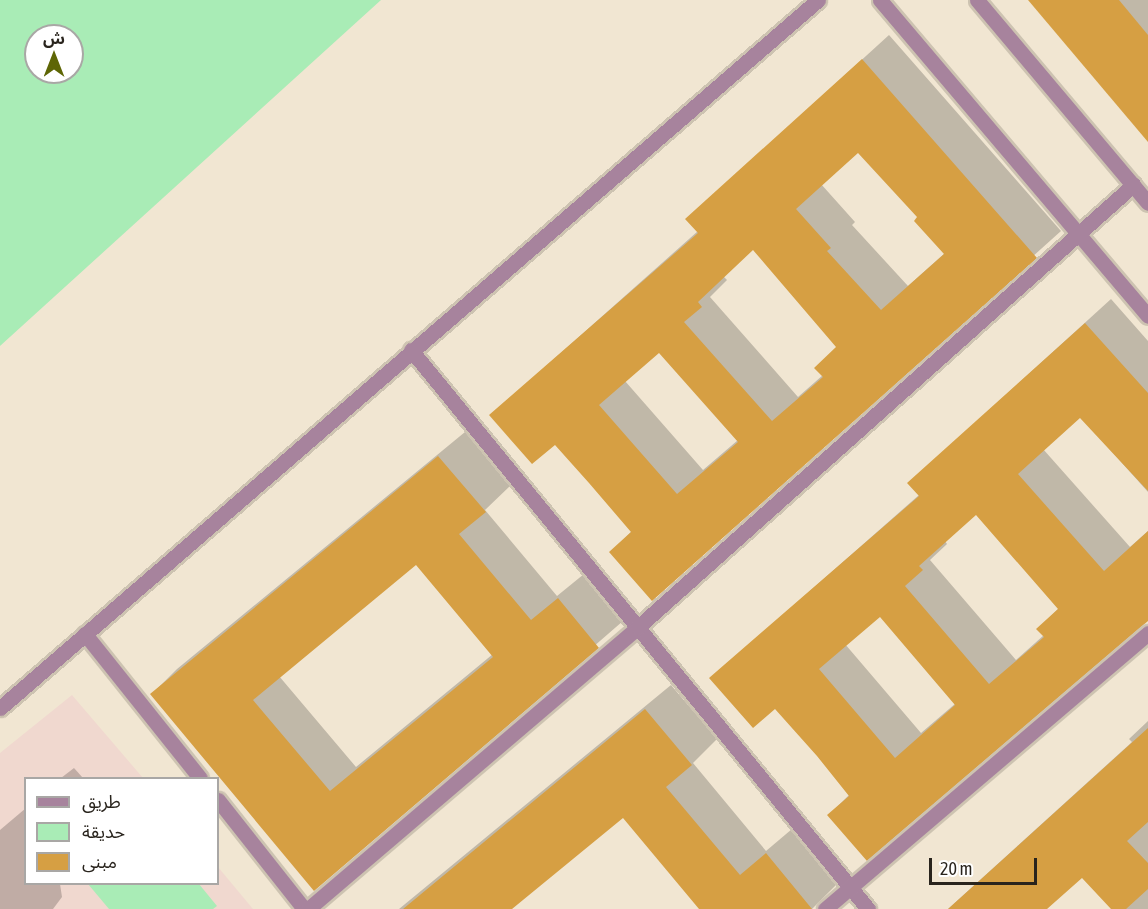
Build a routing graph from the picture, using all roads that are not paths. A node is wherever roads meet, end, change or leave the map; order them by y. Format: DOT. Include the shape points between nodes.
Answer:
graph roads {
  1 [pos="818,0"];
  2 [pos="880,0"];
  3 [pos="976,0"];
  4 [pos="1133,185"];
  5 [pos="1148,203"];
  6 [pos="1080,235"];
  7 [pos="1148,316"];
  8 [pos="411,350"];
  9 [pos="638,627"];
  10 [pos="1148,633"];
  11 [pos="85,634"];
  12 [pos="0,708"];
  13 [pos="199,777"];
  14 [pos="219,801"];
  15 [pos="851,887"];
  16 [pos="306,909"];
  17 [pos="825,909"];
  18 [pos="868,909"];
  1 -- 8 [label="street"];
  2 -- 6 [label="street"];
  3 -- 4 [label="street"];
  4 -- 5 [label="street"];
  4 -- 6 [label="street"];
  6 -- 7 [label="street"];
  6 -- 9 [label="street"];
  8 -- 9 [label="street"];
  8 -- 11 [label="street"];
  9 -- 15 [label="street"];
  9 -- 16 [label="street"];
  10 -- 15 [label="street"];
  11 -- 12 [label="street"];
  11 -- 13 [label="street"];
  14 -- 16 [label="street"];
  15 -- 17 [label="street"];
  15 -- 18 [label="street"];
}
